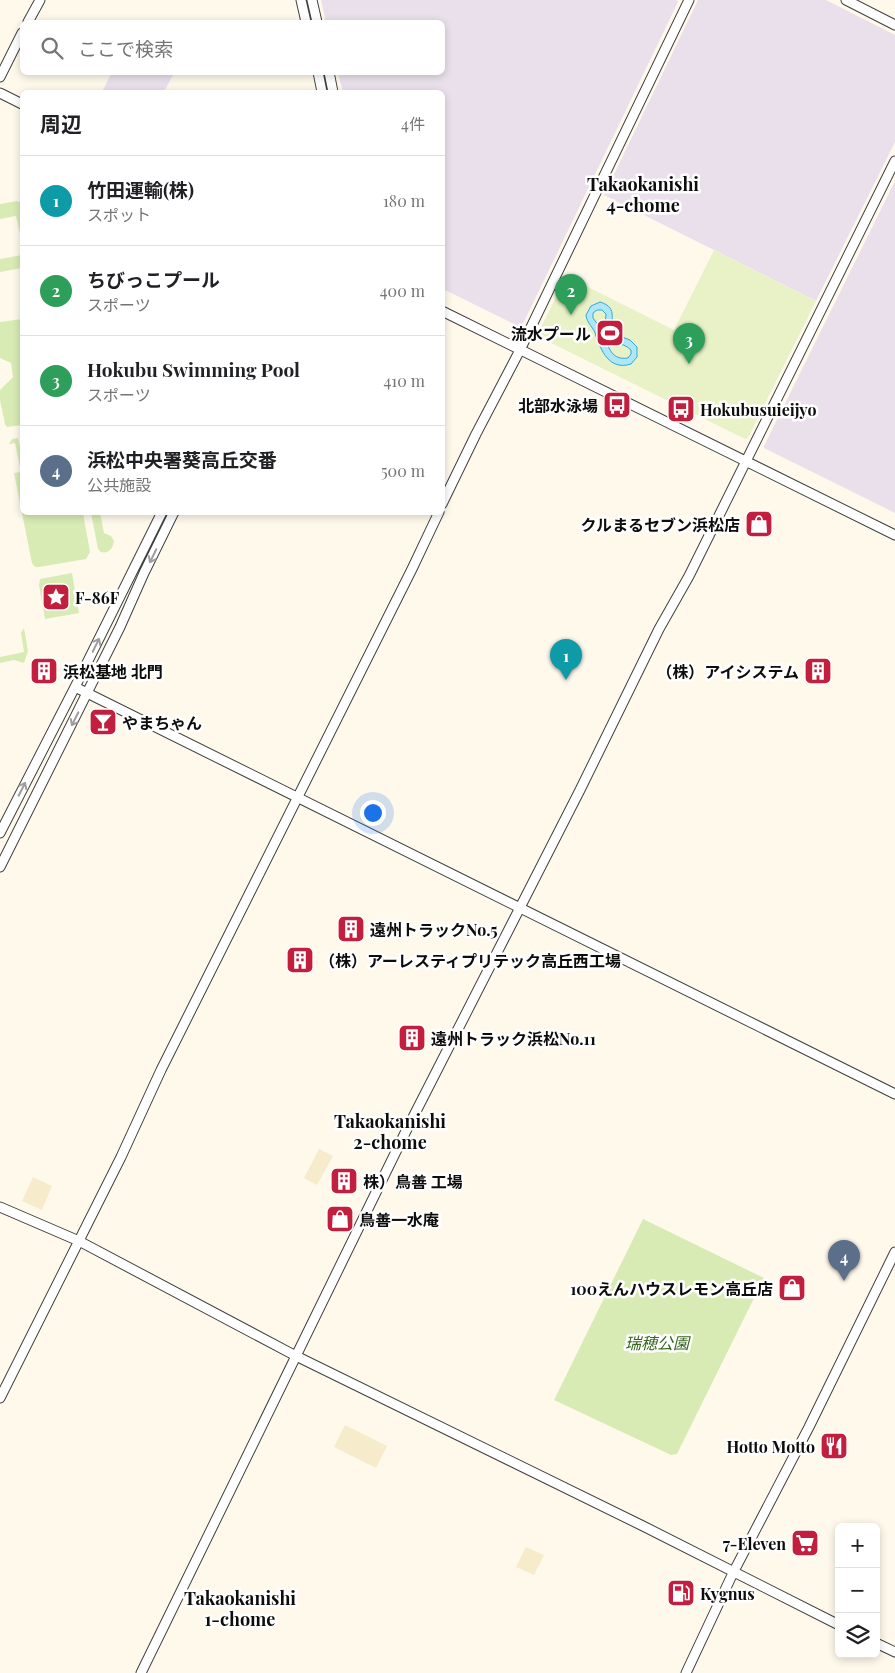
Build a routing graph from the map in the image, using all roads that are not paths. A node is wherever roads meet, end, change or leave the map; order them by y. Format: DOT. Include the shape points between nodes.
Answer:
graph roads {
  1 [pos="40,0"];
  2 [pos="300,0"];
  3 [pos="312,0"];
  4 [pos="689,0"];
  5 [pos="846,0"];
  6 [pos="29,20"];
  7 [pos="305,20"];
  8 [pos="317,20"];
  9 [pos="895,25"];
  10 [pos="20,37"];
  11 [pos="319,75"];
  12 [pos="330,75"];
  13 [pos="0,77"];
  14 [pos="322,90"];
  15 [pos="333,90"];
  16 [pos="0,93"];
  17 [pos="20,103"];
  18 [pos="895,161"];
  19 [pos="445,312"];
  20 [pos="520,350"];
  21 [pos="746,462"];
  22 [pos="445,498"];
  23 [pos="161,515"];
  24 [pos="173,515"];
  25 [pos="438,515"];
  26 [pos="895,535"];
  27 [pos="75,687"];
  28 [pos="88,693"];
  29 [pos="297,798"];
  30 [pos="0,833"];
  31 [pos="0,867"];
  32 [pos="519,907"];
  33 [pos="895,1094"];
  34 [pos="0,1207"];
  35 [pos="79,1241"];
  36 [pos="895,1252"];
  37 [pos="296,1356"];
  38 [pos="0,1398"];
  39 [pos="733,1573"];
  40 [pos="835,1623"];
  41 [pos="880,1645"];
  42 [pos="895,1652"];
  43 [pos="141,1673"];
  44 [pos="686,1673"];
  1 -- 6 [label="street"];
  2 -- 7 [label="street"];
  3 -- 8 [label="street"];
  4 -- 20 [label="street"];
  5 -- 9 [label="street"];
  10 -- 13 [label="street"];
  11 -- 14 [label="street"];
  12 -- 15 [label="street"];
  16 -- 17 [label="street"];
  18 -- 21 [label="street"];
  19 -- 20 [label="street"];
  20 -- 21 [label="street"];
  20 -- 22 [label="street"];
  21 -- 26 [label="street"];
  21 -- 32 [label="street"];
  27 -- 23 [label="street, one-way"];
  24 -- 28 [label="street, one-way"];
  25 -- 29 [label="street"];
  27 -- 28 [label="street"];
  30 -- 27 [label="street, one-way"];
  28 -- 29 [label="street"];
  28 -- 31 [label="street, one-way"];
  29 -- 32 [label="street"];
  29 -- 35 [label="street"];
  32 -- 33 [label="street"];
  32 -- 37 [label="street"];
  34 -- 35 [label="street"];
  35 -- 37 [label="street"];
  35 -- 38 [label="street"];
  36 -- 39 [label="street"];
  37 -- 39 [label="street"];
  37 -- 43 [label="street"];
  39 -- 40 [label="street"];
  39 -- 44 [label="street"];
  41 -- 42 [label="street"];
}
